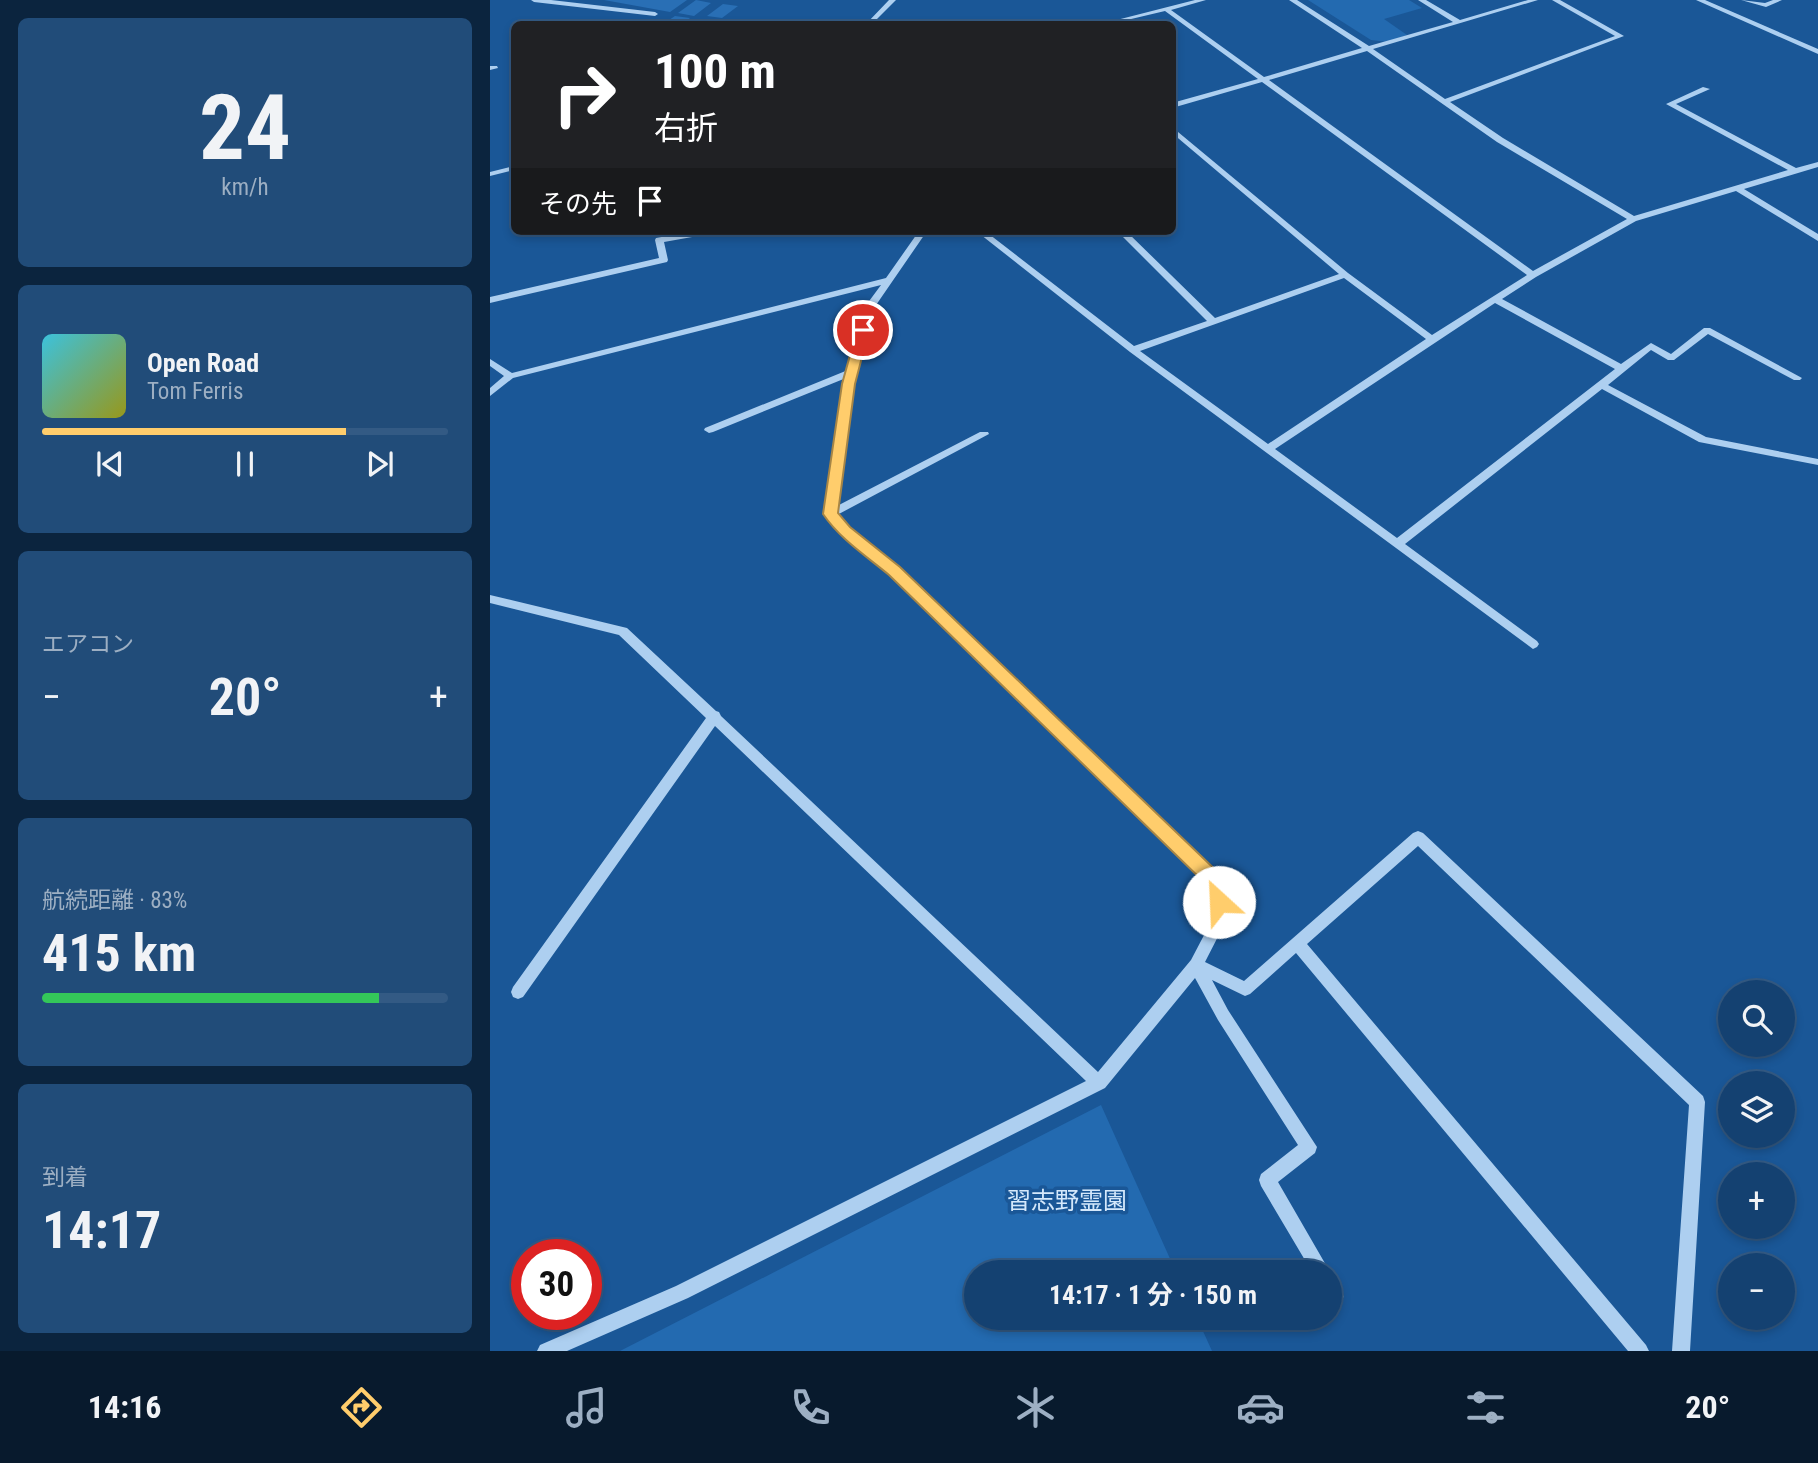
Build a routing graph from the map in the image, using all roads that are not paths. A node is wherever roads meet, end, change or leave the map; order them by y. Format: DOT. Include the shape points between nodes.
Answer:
graph roads {
  1 [pos="534,0"];
  2 [pos="893,0"];
  3 [pos="1203,0"];
  4 [pos="1292,0"];
  5 [pos="1421,0"];
  6 [pos="1535,0"];
  7 [pos="1555,0"];
  8 [pos="1699,0"];
  9 [pos="1744,0"];
  10 [pos="1779,0"];
  11 [pos="1166,9"];
  12 [pos="655,14"];
  13 [pos="875,21"];
  14 [pos="1116,21"];
  15 [pos="1459,22"];
  16 [pos="1368,49"];
  17 [pos="1818,52"];
  18 [pos="1262,80"];
  19 [pos="1706,89"];
  20 [pos="1445,101"];
  21 [pos="1176,105"];
  22 [pos="1176,132"];
  23 [pos="1818,164"];
  24 [pos="511,169"];
  25 [pos="1795,171"];
  26 [pos="490,174"];
  27 [pos="1737,188"];
  28 [pos="1633,219"];
  29 [pos="687,235"];
  30 [pos="920,235"];
  31 [pos="985,235"];
  32 [pos="1125,235"];
  33 [pos="1818,238"];
  34 [pos="1345,275"];
  35 [pos="1533,275"];
  36 [pos="888,280"];
  37 [pos="1495,299"];
  38 [pos="490,300"];
  39 [pos="1213,321"];
  40 [pos="1432,339"];
  41 [pos="1133,350"];
  42 [pos="490,362"];
  43 [pos="1621,368"];
  44 [pos="852,372"];
  45 [pos="510,376"];
  46 [pos="1797,378"];
  47 [pos="1601,385"];
  48 [pos="490,393"];
  49 [pos="709,430"];
  50 [pos="984,434"];
  51 [pos="1268,449"];
  52 [pos="1818,462"];
  53 [pos="830,514"];
  54 [pos="1397,544"];
  55 [pos="490,599"];
  56 [pos="1533,643"];
  57 [pos="715,716"];
  58 [pos="1297,943"];
  59 [pos="1196,965"];
  60 [pos="518,992"];
  61 [pos="1098,1083"];
  62 [pos="1314,1260"];
  63 [pos="546,1351"];
  64 [pos="1640,1351"];
  65 [pos="1681,1351"];
  1 -- 12 [label="street"];
  2 -- 13 [label="street"];
  3 -- 11 [label="street"];
  4 -- 16 [label="street"];
  5 -- 15 [label="street"];
  6 -- 15 [label="street"];
  7 -- 20 [label="street" via="1621,36"];
  8 -- 17 [label="street"];
  9 -- 10 [label="street" via="1766,5"];
  11 -- 14 [label="street"];
  11 -- 18 [label="street"];
  15 -- 16 [label="street"];
  16 -- 18 [label="street"];
  16 -- 20 [label="street"];
  18 -- 21 [label="street"];
  18 -- 35 [label="street"];
  19 -- 25 [label="street" via="1670,104"];
  20 -- 28 [label="street" via="1500,140"];
  22 -- 34 [label="street"];
  23 -- 25 [label="street"];
  24 -- 26 [label="street"];
  25 -- 27 [label="street"];
  27 -- 28 [label="street"];
  27 -- 33 [label="street"];
  28 -- 35 [label="street"];
  29 -- 38 [label="street" via="659,240 664,260"];
  30 -- 36 [label="street"];
  31 -- 41 [label="street"];
  32 -- 39 [label="street"];
  34 -- 39 [label="street"];
  34 -- 40 [label="street"];
  35 -- 37 [label="street"];
  36 -- 44 [label="street" via="869,308"];
  36 -- 45 [label="street"];
  37 -- 40 [label="street"];
  37 -- 43 [label="street"];
  39 -- 41 [label="street"];
  40 -- 51 [label="street"];
  41 -- 51 [label="street"];
  42 -- 45 [label="street"];
  43 -- 46 [label="street" via="1651,346 1671,358 1707,330"];
  43 -- 47 [label="street"];
  44 -- 49 [label="street"];
  44 -- 53 [label="street"];
  45 -- 48 [label="street"];
  47 -- 52 [label="street" via="1703,440"];
  47 -- 54 [label="street"];
  50 -- 53 [label="street"];
  51 -- 54 [label="street"];
  53 -- 59 [label="street" via="895,571 1219,885 1220,919"];
  54 -- 56 [label="street"];
  55 -- 57 [label="street" via="623,631"];
  57 -- 60 [label="street"];
  57 -- 61 [label="street"];
  58 -- 59 [label="street" via="1245,989"];
  58 -- 64 [label="street"];
  58 -- 65 [label="street" via="1418,837 1697,1102"];
  59 -- 61 [label="street"];
  59 -- 62 [label="street" via="1309,1147 1267,1180"];
  61 -- 63 [label="street" via="681,1292"];
}
